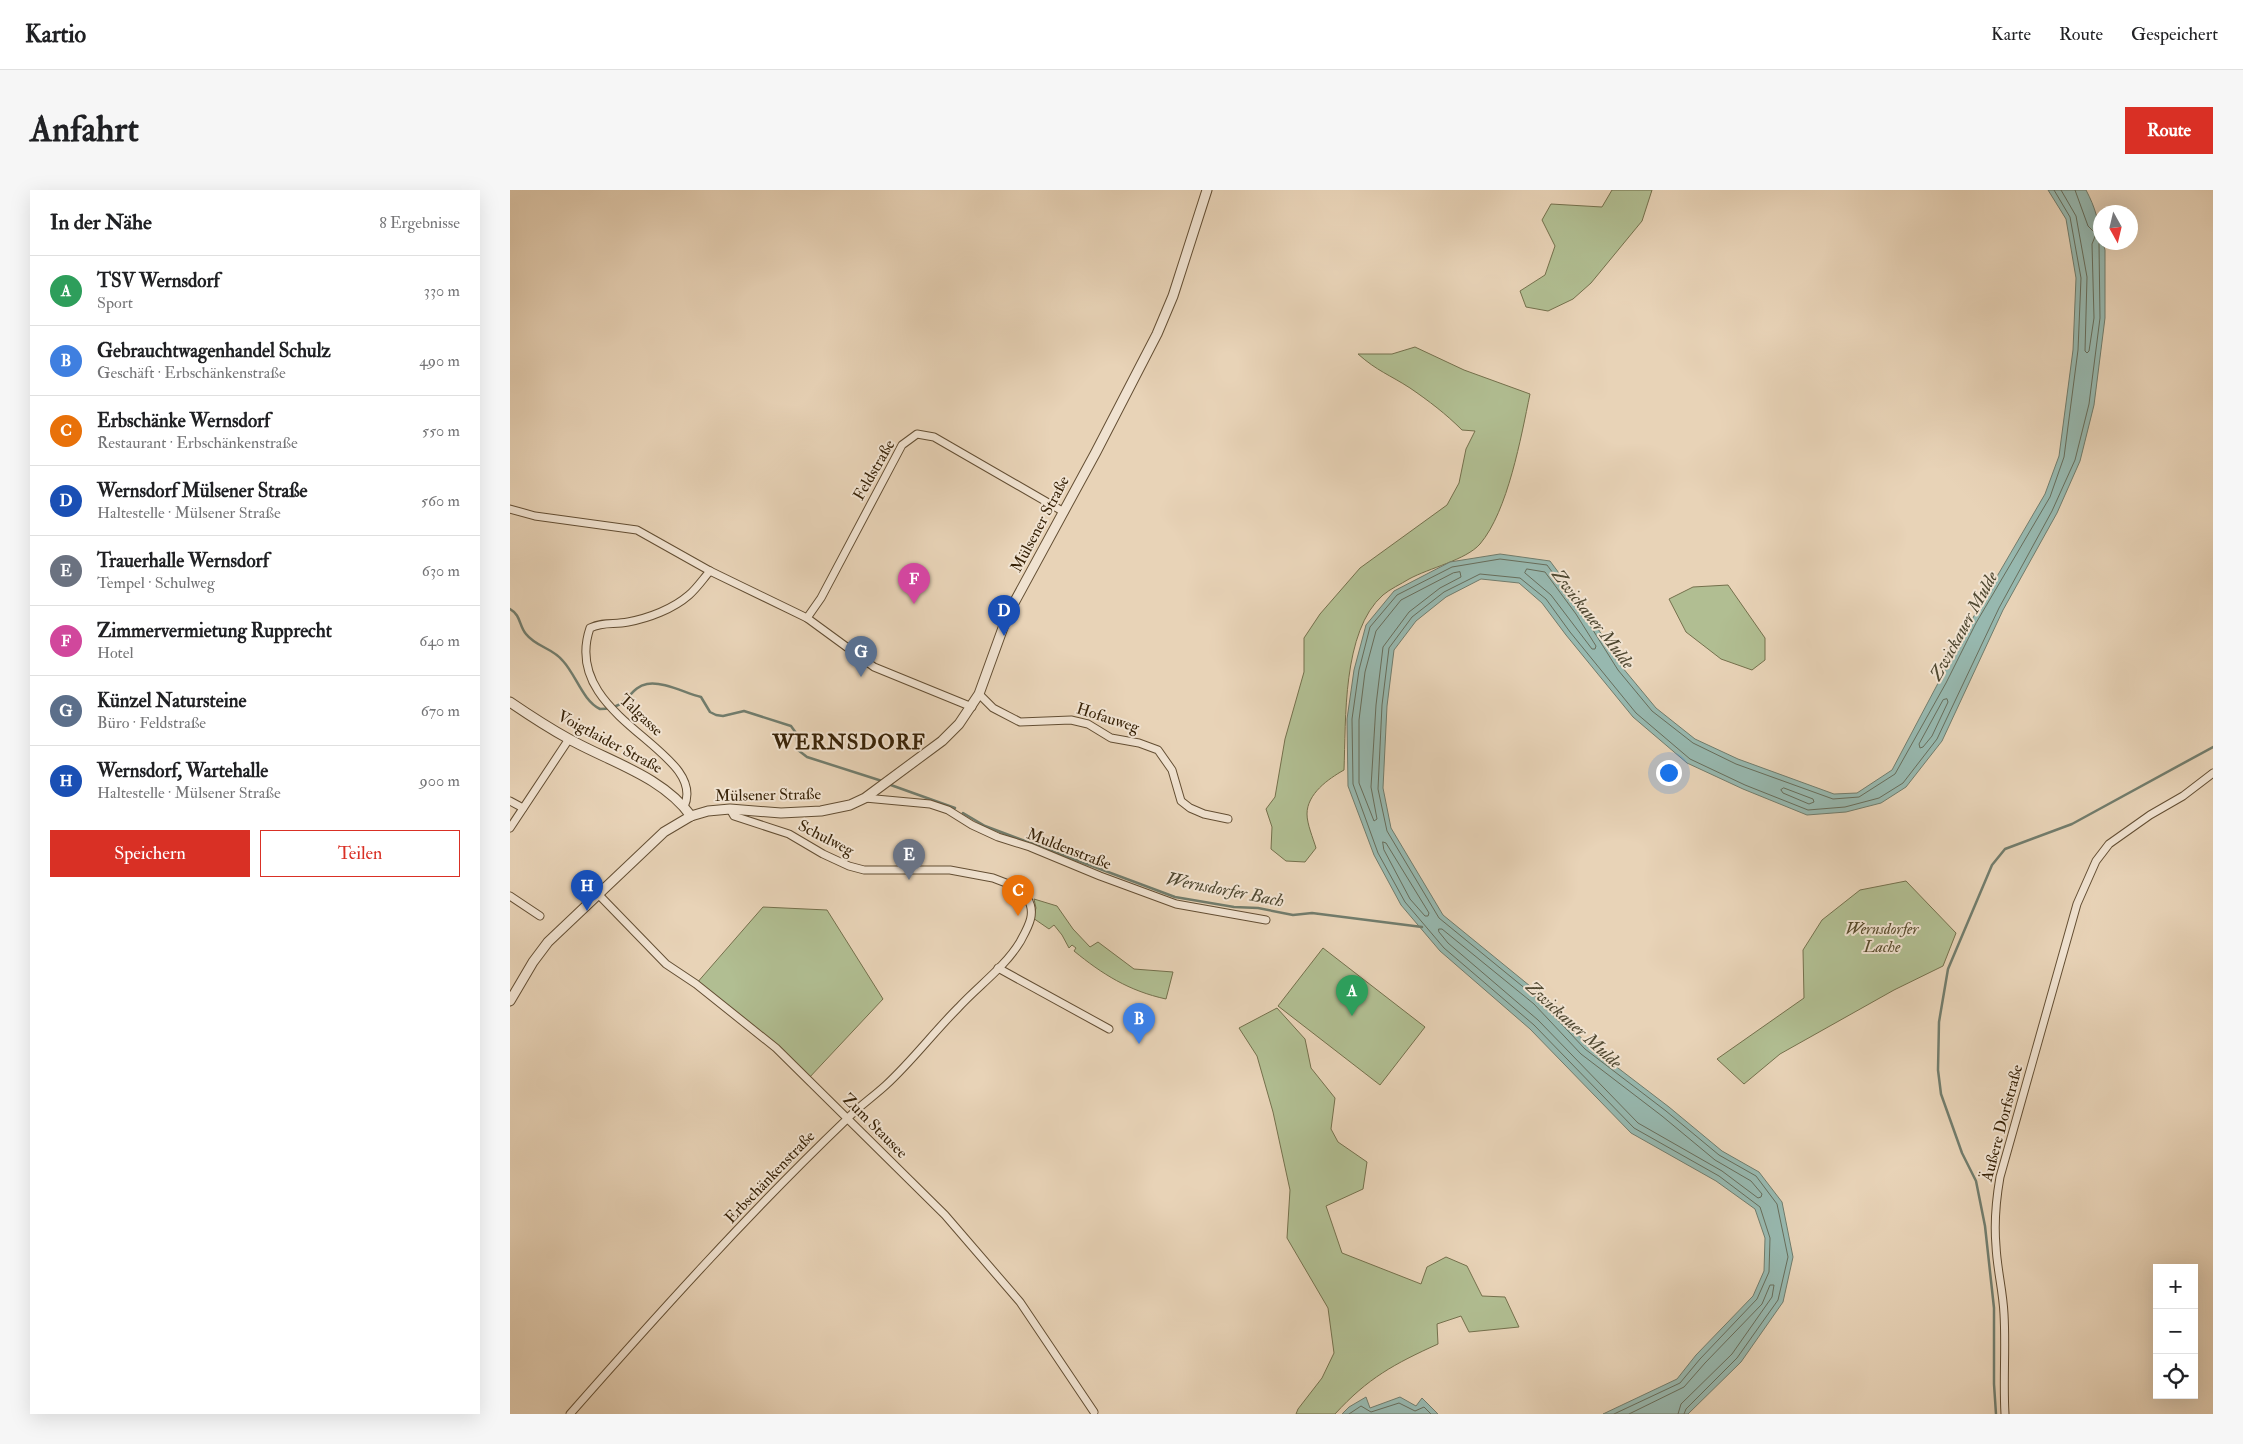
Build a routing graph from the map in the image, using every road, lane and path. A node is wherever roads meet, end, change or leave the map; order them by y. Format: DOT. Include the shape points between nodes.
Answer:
graph roads {
  1 [pos="1207,190"];
  2 [pos="510,509"];
  3 [pos="1064,512"];
  4 [pos="710,571"];
  5 [pos="807,618"];
  6 [pos="979,694"];
  7 [pos="510,702"];
  8 [pos="972,707"];
  9 [pos="569,739"];
  10 [pos="2213,773"];
  11 [pos="865,798"];
  12 [pos="510,800"];
  13 [pos="684,807"];
  14 [pos="522,808"];
  15 [pos="730,809"];
  16 [pos="691,816"];
  17 [pos="1228,819"];
  18 [pos="510,828"];
  19 [pos="1006,883"];
  20 [pos="598,895"];
  21 [pos="510,896"];
  22 [pos="1027,898"];
  23 [pos="540,916"];
  24 [pos="1266,920"];
  25 [pos="998,968"];
  26 [pos="510,1001"];
  27 [pos="1109,1029"];
  28 [pos="848,1118"];
  29 [pos="1094,1412"];
  30 [pos="570,1414"];
  31 [pos="2005,1414"];
  1 -- 3 [label="street, Mülsener Straße" via="1173,296 1157,334"];
  2 -- 4 [label="street" via="535,516 637,530"];
  3 -- 5 [label="street, Feldstraße" via="934,436 917,434 902,445"];
  3 -- 6 [label="street, Mülsener Straße" via="1008,614"];
  4 -- 5 [label="street"];
  4 -- 13 [label="street, Talgasse" via="677,604 626,623 600,623 590,628 585,642 588,672 598,692 681,774 689,797"];
  5 -- 8 [label="street" via="874,667"];
  6 -- 8 [label="street, Mülsener Straße"];
  6 -- 17 [label="street, Hofauweg" via="993,708 1020,722 1071,720 1088,724 1111,738 1158,750 1172,770 1181,801 1204,814"];
  7 -- 9 [label="street, Voigtlaider Straße"];
  8 -- 11 [label="street, Mülsener Straße" via="942,741"];
  9 -- 13 [label="street, Voigtlaider Straße" via="657,783"];
  9 -- 14 [label="street"];
  10 -- 31 [label="street, Äußere Dorfstraße" via="2109,844 2096,861 2077,904 1996,1199 1996,1245 2006,1337"];
  11 -- 15 [label="street, Mülsener Straße" via="850,806 820,811 781,813"];
  11 -- 24 [label="street, Muldenstraße" via="930,804 998,837 1176,904"];
  12 -- 14 [label="street"];
  13 -- 16 [label="street, Voigtlaider Straße"];
  14 -- 18 [label="street"];
  15 -- 16 [label="street, Mülsener Straße"];
  15 -- 19 [label="street, Schulweg" via="734,816 789,834 849,866 864,870 950,870"];
  16 -- 20 [label="street, Mülsener Straße" via="664,832"];
  20 -- 26 [label="street, Mülsener Straße" via="548,942"];
  20 -- 28 [label="street, Zum Stausee" via="666,964 776,1048"];
  21 -- 23 [label="street"];
  22 -- 25 [label="street, Erbschänkenstraße" via="1033,915 1019,943"];
  25 -- 27 [label="street"];
  25 -- 28 [label="street, Erbschänkenstraße" via="887,1085"];
  28 -- 29 [label="street, Zum Stausee" via="945,1215 1020,1302"];
  28 -- 30 [label="street, Erbschänkenstraße" via="770,1195"];
}
